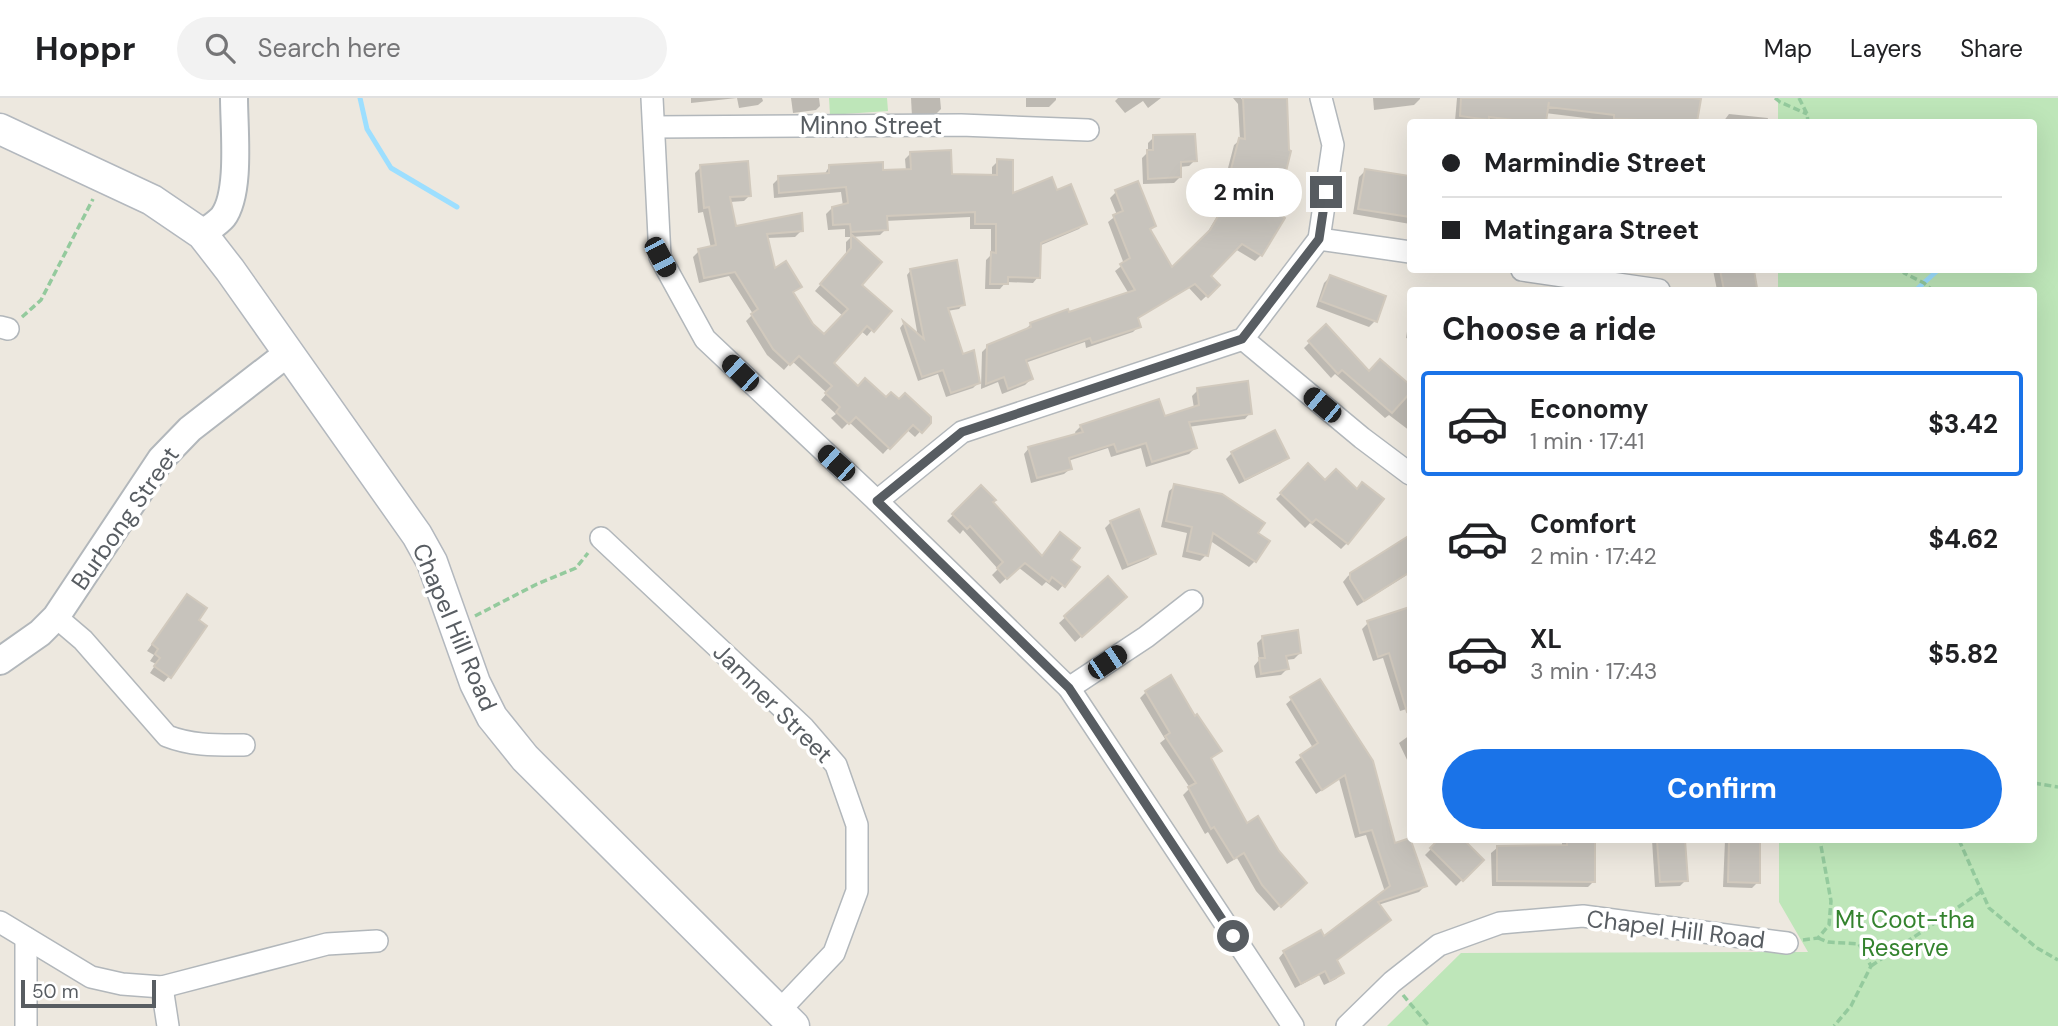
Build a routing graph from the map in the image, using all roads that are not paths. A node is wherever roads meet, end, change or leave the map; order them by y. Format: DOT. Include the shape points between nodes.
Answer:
graph roads {
  1 [pos="234,98"];
  2 [pos="652,98"];
  3 [pos="1321,98"];
  4 [pos="654,127"];
  5 [pos="0,130"];
  6 [pos="1088,130"];
  7 [pos="202,234"];
  8 [pos="1319,239"];
  9 [pos="1407,253"];
  10 [pos="1543,273"];
  11 [pos="1638,287"];
  12 [pos="1242,339"];
  13 [pos="288,354"];
  14 [pos="1407,472"];
  15 [pos="877,501"];
  16 [pos="601,538"];
  17 [pos="1192,601"];
  18 [pos="56,617"];
  19 [pos="0,661"];
  20 [pos="1069,688"];
  21 [pos="244,745"];
  22 [pos="0,922"];
  23 [pos="26,938"];
  24 [pos="377,941"];
  25 [pos="1787,943"];
  26 [pos="162,987"];
  27 [pos="786,1019"];
  28 [pos="26,1026"];
  29 [pos="168,1026"];
  30 [pos="1293,1026"];
  31 [pos="1347,1026"];
  1 -- 7 [label="street" via="230,204 222,218"];
  2 -- 4 [label="street"];
  3 -- 8 [label="street" via="1333,145"];
  4 -- 6 [label="street, Minno Street" via="961,125"];
  4 -- 15 [label="street" via="660,257 705,339"];
  5 -- 7 [label="main road, Chapel Hill Road" via="152,200"];
  7 -- 13 [label="main road, Chapel Hill Road"];
  8 -- 9 [label="street"];
  8 -- 12 [label="street"];
  10 -- 11 [label="street"];
  12 -- 14 [label="street"];
  12 -- 15 [label="street" via="962,432"];
  13 -- 18 [label="street, Burbong Street" via="190,429 161,459"];
  13 -- 27 [label="main road, Chapel Hill Road" via="417,535 432,562 475,683 492,717 525,758"];
  15 -- 20 [label="street"];
  16 -- 27 [label="street, Jamner Street" via="804,728 836,765 857,825 857,891 834,953"];
  17 -- 20 [label="street"];
  18 -- 19 [label="street, Burbong Street"];
  18 -- 21 [label="street" via="83,640 167,736 198,744"];
  20 -- 30 [label="street"];
  22 -- 23 [label="street"];
  23 -- 26 [label="street" via="91,977"];
  23 -- 28 [label="street"];
  24 -- 26 [label="street" via="327,944"];
  25 -- 31 [label="street, Chapel Hill Road" via="1583,916 1500,923 1439,945"];
  26 -- 29 [label="street"];
}
